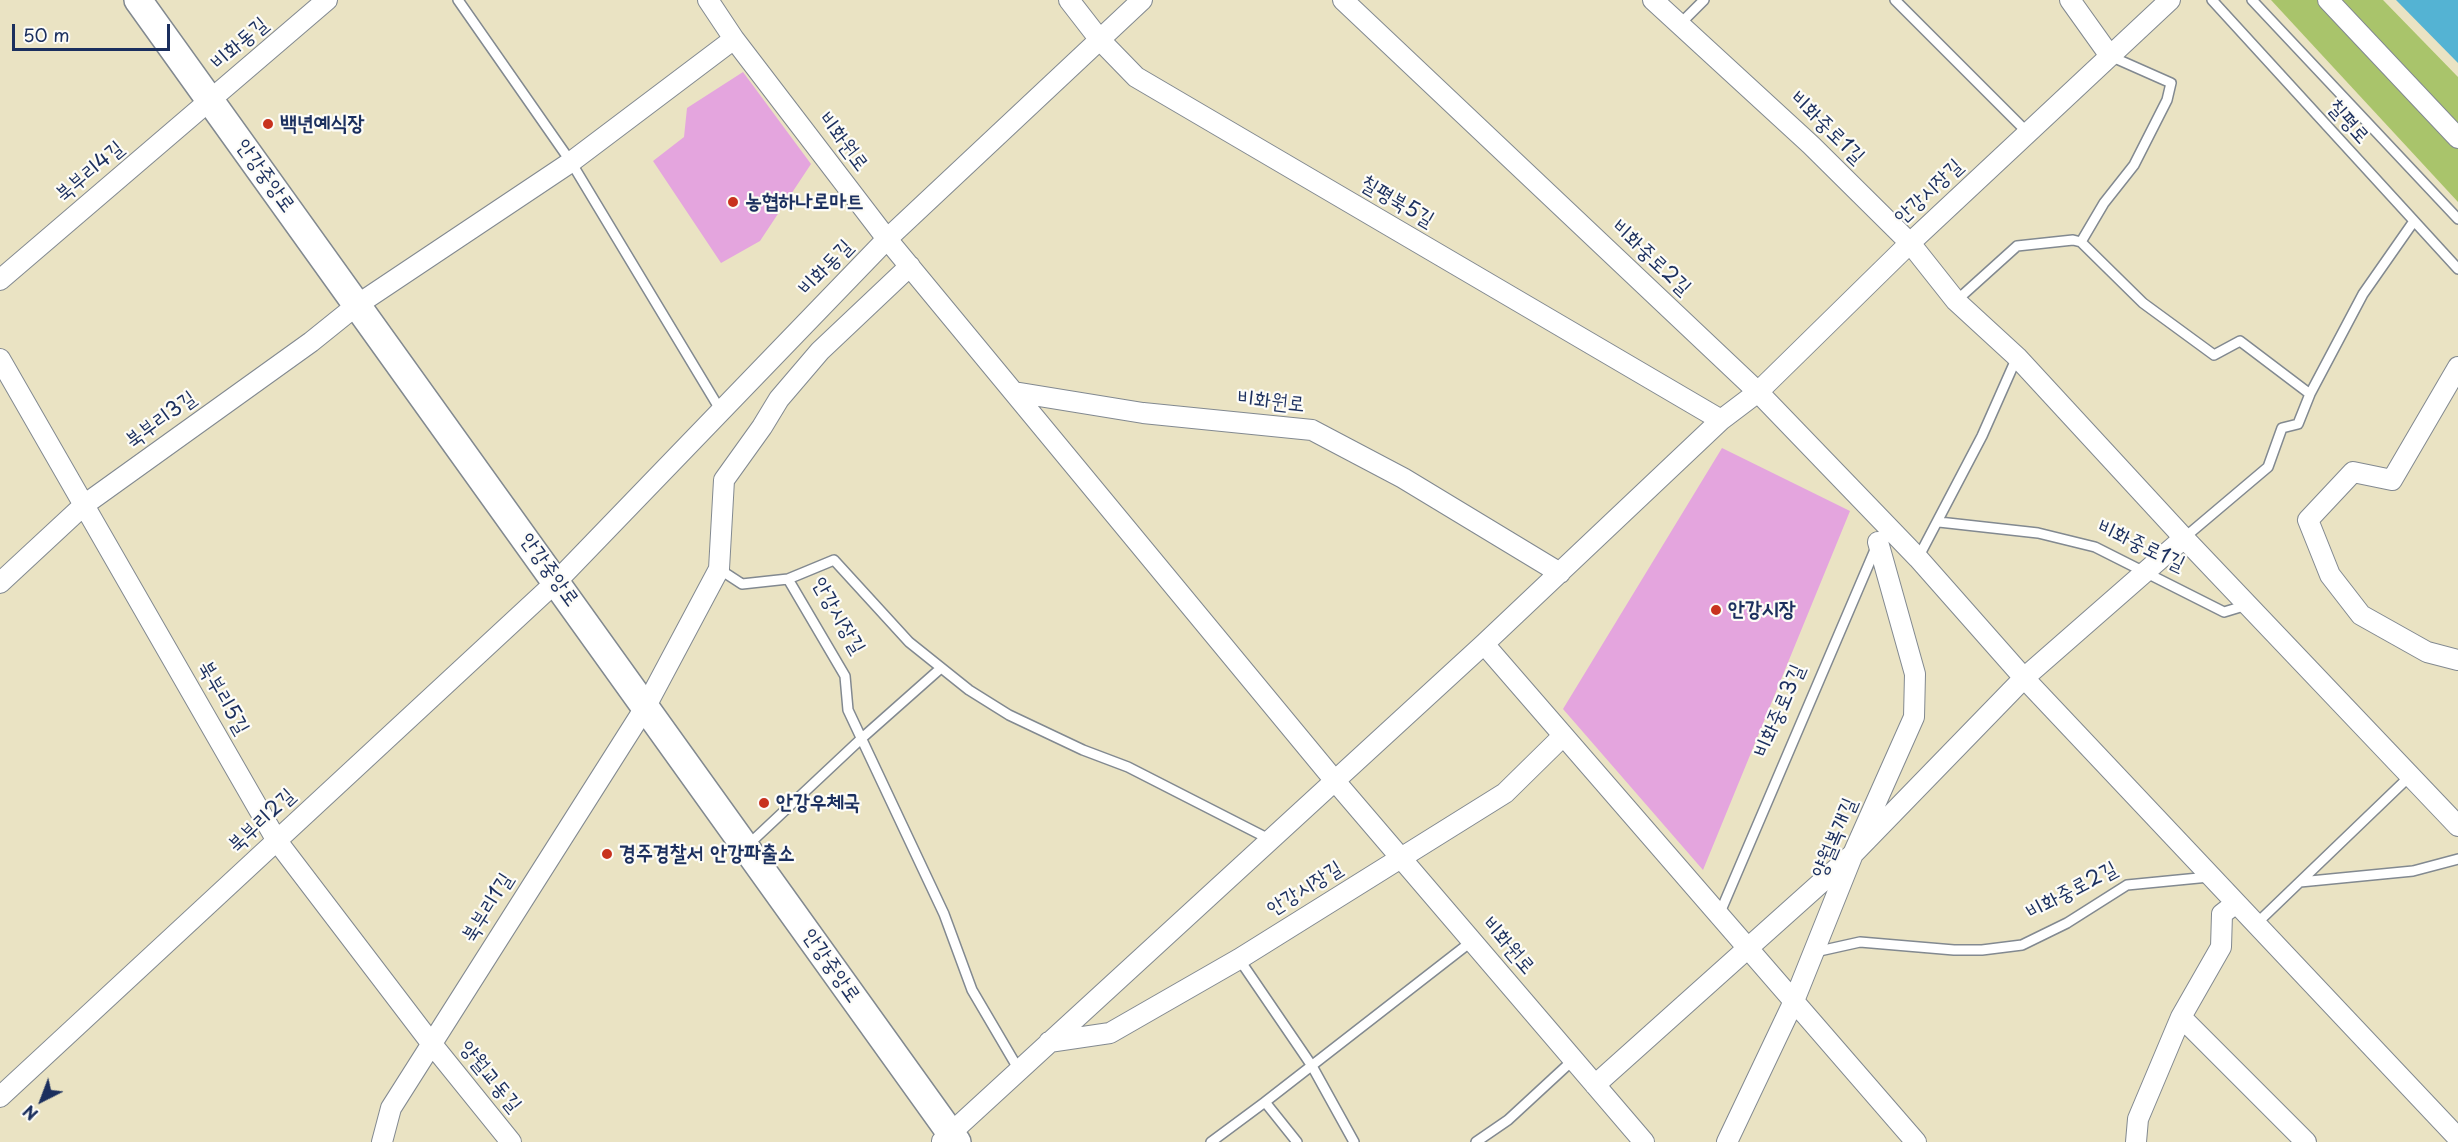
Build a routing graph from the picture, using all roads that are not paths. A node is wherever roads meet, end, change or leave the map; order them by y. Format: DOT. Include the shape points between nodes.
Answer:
graph roads {
  1 [pos="138,0"];
  2 [pos="327,0"];
  3 [pos="458,0"];
  4 [pos="708,0"];
  5 [pos="1069,0"];
  6 [pos="1142,0"];
  7 [pos="1343,0"];
  8 [pos="1653,0"];
  9 [pos="1704,0"];
  10 [pos="1895,0"];
  11 [pos="2070,0"];
  12 [pos="2170,0"];
  13 [pos="2212,0"];
  14 [pos="2252,0"];
  15 [pos="2328,0"];
  16 [pos="1680,24"];
  17 [pos="734,39"];
  18 [pos="1100,40"];
  19 [pos="2110,56"];
  20 [pos="211,101"];
  21 [pos="2028,133"];
  22 [pos="2458,138"];
  23 [pos="571,162"];
  24 [pos="2458,219"];
  25 [pos="2414,222"];
  26 [pos="887,239"];
  27 [pos="2081,242"];
  28 [pos="1910,243"];
  29 [pos="909,266"];
  30 [pos="2458,269"];
  31 [pos="0,280"];
  32 [pos="1956,302"];
  33 [pos="357,305"];
  34 [pos="2016,357"];
  35 [pos="0,359"];
  36 [pos="2458,367"];
  37 [pos="1014,392"];
  38 [pos="1758,392"];
  39 [pos="2310,394"];
  40 [pos="721,411"];
  41 [pos="1721,420"];
  42 [pos="84,505"];
  43 [pos="1939,522"];
  44 [pos="1881,533"];
  45 [pos="2184,538"];
  46 [pos="1918,558"];
  47 [pos="719,569"];
  48 [pos="1560,573"];
  49 [pos="2146,573"];
  50 [pos="788,579"];
  51 [pos="557,581"];
  52 [pos="0,583"];
  53 [pos="2247,605"];
  54 [pos="1484,644"];
  55 [pos="2458,660"];
  56 [pos="941,668"];
  57 [pos="2024,678"];
  58 [pos="645,706"];
  59 [pos="1563,736"];
  60 [pos="862,738"];
  61 [pos="2410,776"];
  62 [pos="1335,781"];
  63 [pos="2458,825"];
  64 [pos="1271,840"];
  65 [pos="277,841"];
  66 [pos="746,847"];
  67 [pos="1853,854"];
  68 [pos="1401,857"];
  69 [pos="2458,858"];
  70 [pos="2212,877"];
  71 [pos="2300,882"];
  72 [pos="2236,903"];
  73 [pos="1719,915"];
  74 [pos="2256,924"];
  75 [pos="1472,941"];
  76 [pos="1747,947"];
  77 [pos="1813,953"];
  78 [pos="1239,959"];
  79 [pos="1794,1001"];
  80 [pos="2181,1017"];
  81 [pos="1049,1042"];
  82 [pos="431,1043"];
  83 [pos="1574,1060"];
  84 [pos="1312,1066"];
  85 [pos="1019,1070"];
  86 [pos="1595,1085"];
  87 [pos="0,1097"];
  88 [pos="1265,1102"];
  89 [pos="2458,1138"];
  90 [pos="949,1139"];
  91 [pos="382,1142"];
  92 [pos="511,1142"];
  93 [pos="1210,1142"];
  94 [pos="1297,1142"];
  95 [pos="1354,1142"];
  96 [pos="1476,1142"];
  97 [pos="1644,1142"];
  98 [pos="1727,1142"];
  99 [pos="1916,1142"];
  100 [pos="2136,1142"];
  101 [pos="2306,1142"];
  1 -- 20 [label="main road, 안강중앙로"];
  2 -- 20 [label="street, 비화동길"];
  3 -- 23 [label="lane"];
  4 -- 17 [label="street, 비화원로"];
  5 -- 18 [label="street, 칠평북5길"];
  6 -- 18 [label="street, 비화동길"];
  7 -- 38 [label="street, 비화중로2길"];
  8 -- 16 [label="street, 비화중로1길"];
  9 -- 16 [label="lane"];
  10 -- 21 [label="lane"];
  11 -- 19 [label="street"];
  12 -- 19 [label="street, 안강시장길"];
  13 -- 25 [label="lane, 칠평로"];
  14 -- 24 [label="lane, 칠평로"];
  15 -- 22 [label="street"];
  16 -- 28 [label="street, 비화중로1길"];
  17 -- 23 [label="street"];
  17 -- 26 [label="street, 비화원로"];
  18 -- 26 [label="street, 비화동길"];
  18 -- 41 [label="street, 칠평북5길" via="1136,77"];
  19 -- 21 [label="street, 안강시장길"];
  19 -- 27 [label="lane" via="2171,83 2167,100 2134,165 2104,203"];
  20 -- 31 [label="street, 북부리4길"];
  20 -- 33 [label="main road, 안강중앙로"];
  21 -- 28 [label="street, 안강시장길"];
  23 -- 33 [label="street"];
  23 -- 40 [label="lane"];
  25 -- 30 [label="lane, 칠평로"];
  25 -- 39 [label="lane, 비화중로1길" via="2363,294"];
  26 -- 29 [label="street, 비화원로"];
  26 -- 40 [label="street, 비화동길"];
  27 -- 32 [label="lane" via="2018,246"];
  27 -- 39 [label="lane" via="2143,303 2214,355 2240,341"];
  28 -- 32 [label="street, 비화중로1길"];
  28 -- 38 [label="street, 안강시장길"];
  29 -- 37 [label="street, 비화원로"];
  29 -- 47 [label="street" via="820,351 779,399 724,480"];
  32 -- 34 [label="street, 비화중로1길"];
  33 -- 42 [label="street, 북부리3길"];
  33 -- 51 [label="main road, 안강중앙로"];
  34 -- 43 [label="lane"];
  34 -- 45 [label="street, 비화중로1길"];
  35 -- 42 [label="street, 북부리5길"];
  36 -- 55 [label="street" via="2392,480 2353,472 2308,520 2330,575 2361,615 2427,652"];
  37 -- 48 [label="street, 비화원로" via="1143,413 1312,430 1403,478"];
  37 -- 62 [label="street, 비화원로"];
  38 -- 41 [label="street, 안강시장길"];
  38 -- 44 [label="street, 비화중로2길"];
  39 -- 45 [label="lane, 비화중로1길" via="2298,424 2282,428 2268,467"];
  40 -- 51 [label="street, 비화동길"];
  41 -- 48 [label="street"];
  42 -- 52 [label="street, 북부리3길"];
  42 -- 65 [label="street, 북부리5길"];
  43 -- 46 [label="lane"];
  43 -- 49 [label="lane, 비화중로1길" via="2084,544"];
  44 -- 46 [label="street, 비화중로2길"];
  44 -- 67 [label="street, 양월복개길" via="1916,674 1914,717"];
  44 -- 73 [label="lane, 비화중로3길"];
  45 -- 49 [label="street"];
  45 -- 53 [label="street, 비화중로1길"];
  46 -- 57 [label="street, 비화중로2길"];
  47 -- 50 [label="lane" via="742,584"];
  47 -- 58 [label="street"];
  48 -- 54 [label="street"];
  49 -- 53 [label="lane, 비화중로1길" via="2224,612"];
  49 -- 57 [label="street"];
  50 -- 56 [label="lane, 안강시장길" via="834,560 909,642"];
  50 -- 60 [label="lane, 안강시장길" via="845,676 848,710"];
  51 -- 58 [label="main road, 안강중앙로"];
  51 -- 65 [label="street, 북부리2길"];
  53 -- 61 [label="street, 비화중로1길"];
  54 -- 59 [label="street"];
  54 -- 62 [label="street"];
  56 -- 60 [label="lane"];
  56 -- 64 [label="lane, 안강시장길" via="1009,715 1128,767"];
  57 -- 67 [label="street"];
  57 -- 70 [label="street, 비화중로2길"];
  58 -- 66 [label="main road, 안강중앙로"];
  58 -- 82 [label="street, 북부리1길"];
  59 -- 68 [label="street, 안강시장길" via="1505,793"];
  59 -- 73 [label="street"];
  60 -- 66 [label="lane"];
  60 -- 85 [label="lane, 안강시장길" via="944,914 972,990"];
  61 -- 63 [label="street, 비화중로1길"];
  61 -- 71 [label="lane"];
  62 -- 64 [label="street"];
  62 -- 68 [label="street, 비화원로"];
  64 -- 81 [label="street"];
  65 -- 82 [label="street, 북부리5길"];
  65 -- 87 [label="street, 북부리2길"];
  66 -- 90 [label="main road, 안강중앙로"];
  67 -- 76 [label="street"];
  67 -- 77 [label="street, 양월복개길"];
  68 -- 75 [label="street, 비화원로"];
  68 -- 78 [label="street, 안강시장길"];
  69 -- 71 [label="lane" via="2413,872"];
  70 -- 72 [label="street, 비화중로2길"];
  70 -- 77 [label="lane, 비화중로2길" via="2127,885 2067,923 2022,945 1954,950 1860,942"];
  71 -- 74 [label="lane"];
  72 -- 74 [label="street, 비화중로2길"];
  72 -- 80 [label="street" via="2222,914 2221,948"];
  73 -- 76 [label="street"];
  74 -- 89 [label="street, 비화중로2길"];
  75 -- 83 [label="street, 비화원로"];
  75 -- 84 [label="lane"];
  76 -- 79 [label="street"];
  76 -- 86 [label="street"];
  77 -- 79 [label="street, 양월복개길"];
  78 -- 81 [label="street, 안강시장길" via="1110,1033"];
  78 -- 84 [label="lane"];
  79 -- 98 [label="street, 양월복개길"];
  79 -- 99 [label="street"];
  80 -- 100 [label="street" via="2138,1119"];
  80 -- 101 [label="street"];
  81 -- 85 [label="street"];
  82 -- 91 [label="street, 북부리1길" via="391,1108"];
  82 -- 92 [label="street, 양월교동길"];
  83 -- 86 [label="street, 비화원로"];
  83 -- 96 [label="lane" via="1508,1120"];
  84 -- 88 [label="lane"];
  84 -- 95 [label="lane"];
  85 -- 90 [label="street"];
  86 -- 97 [label="street, 비화원로"];
  88 -- 93 [label="lane"];
  88 -- 94 [label="lane"];
}
